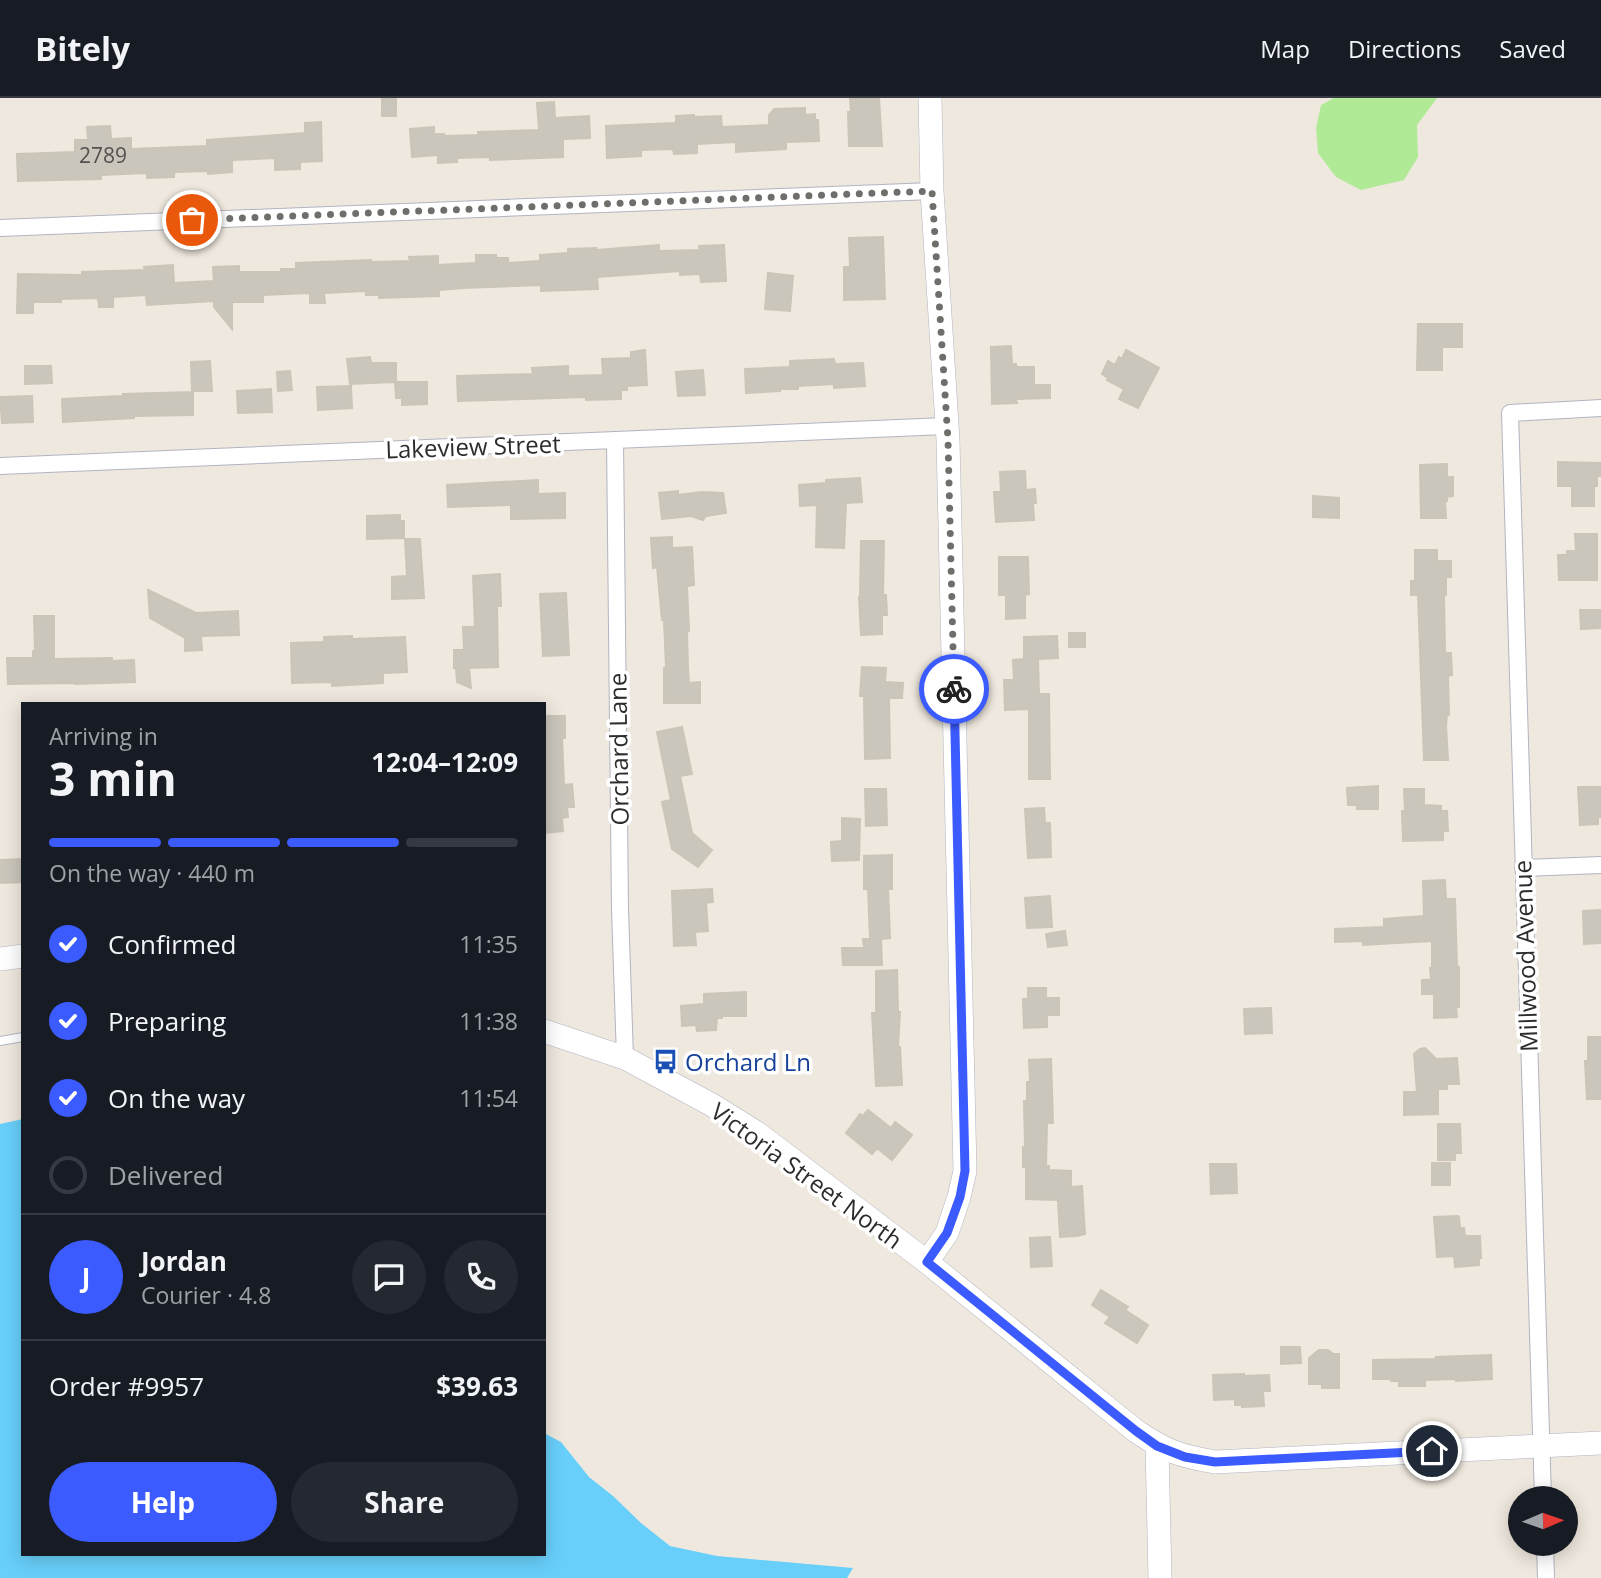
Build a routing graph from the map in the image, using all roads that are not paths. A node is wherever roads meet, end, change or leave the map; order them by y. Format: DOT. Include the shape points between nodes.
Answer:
graph roads {
  1 [pos="930,98"];
  2 [pos="932,191"];
  3 [pos="0,228"];
  4 [pos="1601,408"];
  5 [pos="946,426"];
  6 [pos="615,440"];
  7 [pos="0,466"];
  8 [pos="1601,865"];
  9 [pos="1523,868"];
  10 [pos="21,956"];
  11 [pos="0,959"];
  12 [pos="546,1032"];
  13 [pos="21,1037"];
  14 [pos="0,1041"];
  15 [pos="625,1058"];
  16 [pos="927,1262"];
  17 [pos="1601,1443"];
  18 [pos="1157,1446"];
  19 [pos="1540,1446"];
  20 [pos="1542,1486"];
  21 [pos="1545,1556"];
  22 [pos="1160,1578"];
  23 [pos="1546,1578"];
  1 -- 2 [label="street"];
  2 -- 3 [label="street"];
  2 -- 5 [label="street"];
  4 -- 9 [label="street, Millwood Avenue" via="1510,413"];
  5 -- 6 [label="street, Lakeview Street"];
  5 -- 16 [label="street" via="965,1171 947,1233"];
  6 -- 7 [label="street, Lakeview Street"];
  6 -- 15 [label="street, Orchard Lane"];
  8 -- 9 [label="street"];
  9 -- 19 [label="street, Millwood Avenue"];
  10 -- 11 [label="street"];
  12 -- 15 [label="street, Victoria Street North"];
  13 -- 14 [label="lane"];
  15 -- 16 [label="street, Victoria Street North" via="757,1133"];
  16 -- 18 [label="street, Victoria Street North"];
  17 -- 19 [label="street, Victoria Street North"];
  18 -- 19 [label="street, Victoria Street North" via="1215,1462"];
  18 -- 22 [label="street"];
  19 -- 20 [label="street, Millwood Avenue"];
  21 -- 23 [label="street"];
}
